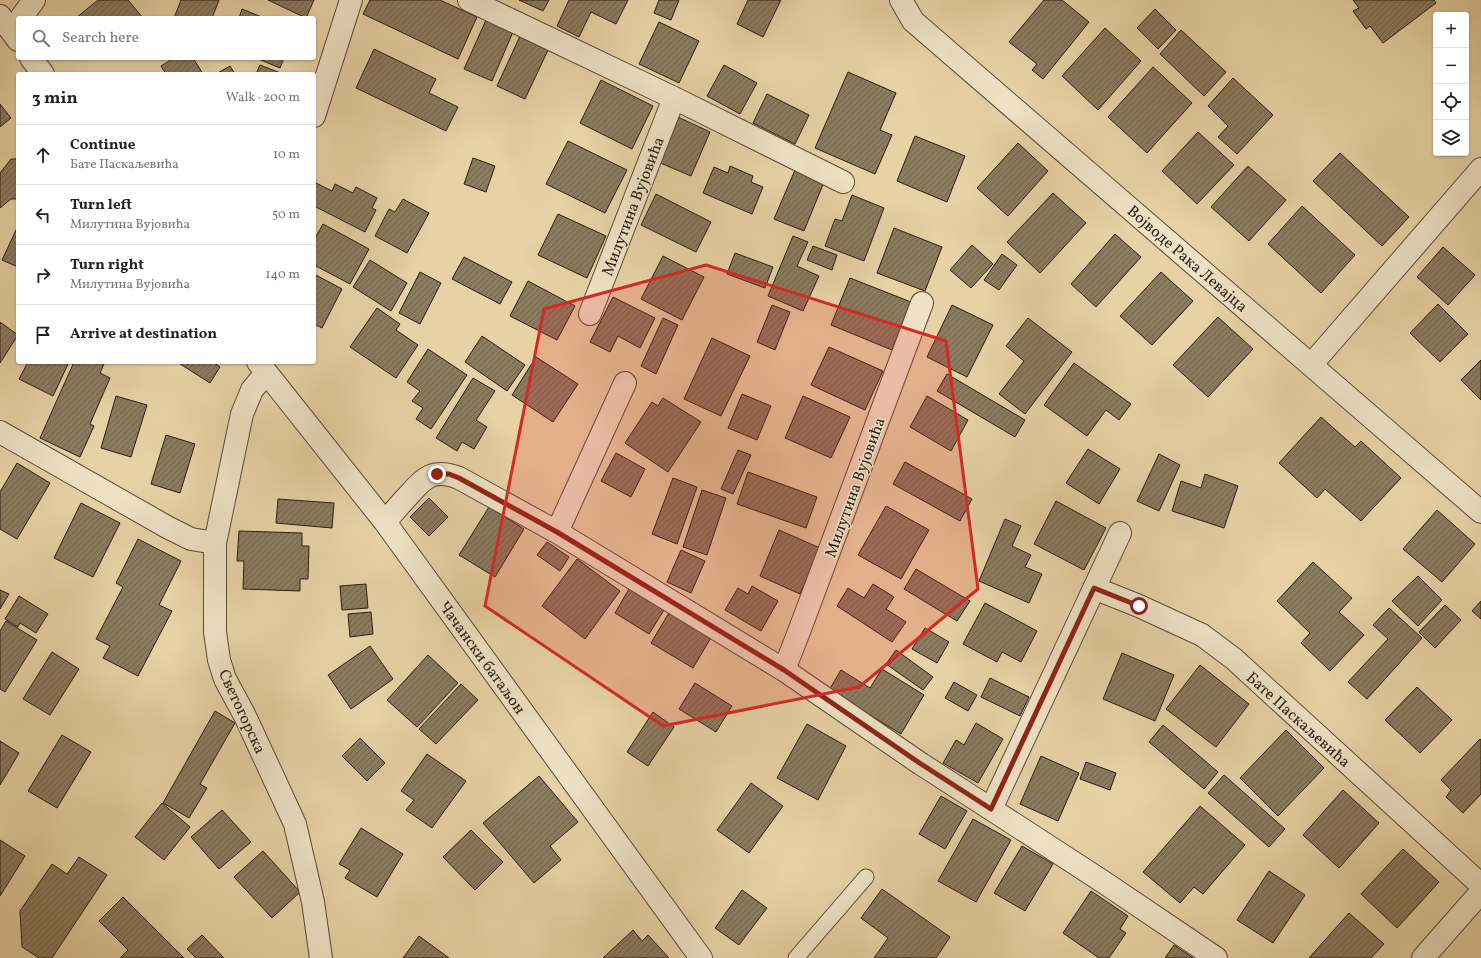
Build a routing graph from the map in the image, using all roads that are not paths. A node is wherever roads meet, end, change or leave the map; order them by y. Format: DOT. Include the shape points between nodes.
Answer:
graph roads {
  1 [pos="34,0"];
  2 [pos="351,0"];
  3 [pos="469,0"];
  4 [pos="901,0"];
  5 [pos="20,16"];
  6 [pos="32,60"];
  7 [pos="42,72"];
  8 [pos="674,98"];
  9 [pos="316,110"];
  10 [pos="1481,169"];
  11 [pos="842,182"];
  12 [pos="922,304"];
  13 [pos="590,314"];
  14 [pos="1311,365"];
  15 [pos="262,368"];
  16 [pos="625,383"];
  17 [pos="0,432"];
  18 [pos="1481,512"];
  19 [pos="385,522"];
  20 [pos="557,532"];
  21 [pos="1120,533"];
  22 [pos="215,543"];
  23 [pos="1094,588"];
  24 [pos="784,670"];
  25 [pos="991,809"];
  26 [pos="866,877"];
  27 [pos="1481,885"];
  28 [pos="1481,892"];
  29 [pos="321,958"];
  30 [pos="701,958"];
  31 [pos="796,958"];
  32 [pos="1216,958"];
  33 [pos="1423,958"];
  1 -- 5 [label="street"];
  2 -- 9 [label="street"];
  3 -- 8 [label="street"];
  4 -- 14 [label="street, Војводе Рака Левајца" via="913,21"];
  6 -- 7 [label="street"];
  8 -- 11 [label="street"];
  8 -- 13 [label="street, Милутина Вујовића"];
  10 -- 14 [label="street"];
  12 -- 24 [label="street, Милутина Вујовића"];
  14 -- 18 [label="street, Војводе Рака Левајца"];
  15 -- 19 [label="street, Чачански батаљон"];
  15 -- 22 [label="street, Светогорска" via="242,414"];
  16 -- 20 [label="street"];
  17 -- 22 [label="street" via="173,530 191,539"];
  19 -- 20 [label="street" via="420,481 437,474 449,474"];
  19 -- 30 [label="street, Чачански батаљон"];
  20 -- 24 [label="street"];
  21 -- 23 [label="street"];
  22 -- 29 [label="street, Светогорска" via="215,632 219,660 225,679 295,824 313,902"];
  23 -- 25 [label="street"];
  23 -- 27 [label="street, Бате Паскаљевића" via="1202,635 1234,659"];
  24 -- 25 [label="street"];
  25 -- 32 [label="street"];
  26 -- 31 [label="lane"];
  28 -- 33 [label="street"];
}
